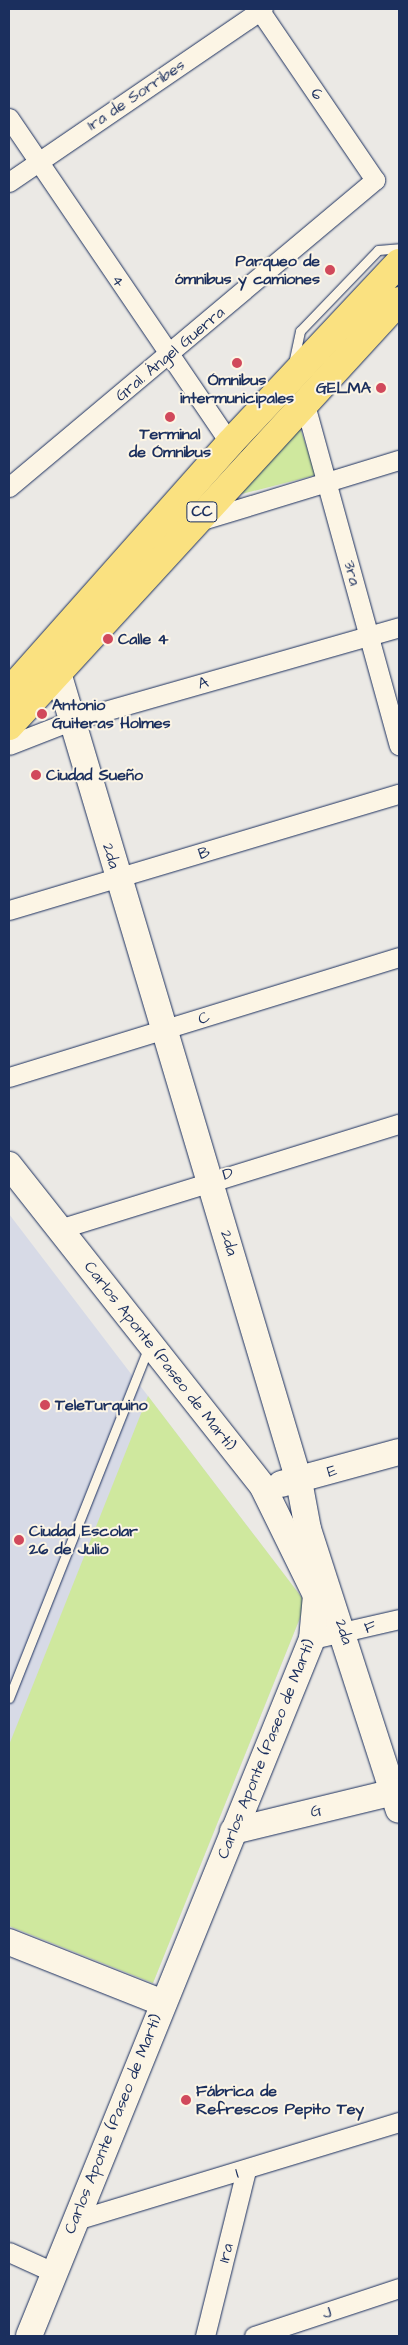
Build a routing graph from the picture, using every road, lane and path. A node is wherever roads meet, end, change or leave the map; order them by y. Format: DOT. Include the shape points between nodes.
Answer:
graph roads {
  1 [pos="260,9"];
  2 [pos="9,118"];
  3 [pos="39,162"];
  4 [pos="375,180"];
  5 [pos="9,182"];
  6 [pos="399,248"];
  7 [pos="399,262"];
  8 [pos="399,301"];
  9 [pos="168,356"];
  10 [pos="290,378"];
  11 [pos="304,402"];
  12 [pos="230,443"];
  13 [pos="399,460"];
  14 [pos="327,482"];
  15 [pos="9,487"];
  16 [pos="192,523"];
  17 [pos="399,627"];
  18 [pos="368,636"];
  19 [pos="59,676"];
  20 [pos="9,692"];
  21 [pos="73,720"];
  22 [pos="9,726"];
  23 [pos="9,745"];
  24 [pos="399,745"];
  25 [pos="399,794"];
  26 [pos="117,879"];
  27 [pos="9,910"];
  28 [pos="399,957"];
  29 [pos="164,1031"];
  30 [pos="9,1077"];
  31 [pos="399,1124"];
  32 [pos="9,1165"];
  33 [pos="210,1179"];
  34 [pos="59,1229"];
  35 [pos="150,1344"];
  36 [pos="399,1452"];
  37 [pos="299,1481"];
  38 [pos="263,1487"];
  39 [pos="308,1529"];
  40 [pos="399,1619"];
  41 [pos="345,1634"];
  42 [pos="312,1638"];
  43 [pos="9,1698"];
  44 [pos="397,1797"];
  45 [pos="233,1831"];
  46 [pos="9,1942"];
  47 [pos="163,2002"];
  48 [pos="399,2122"];
  49 [pos="246,2170"];
  50 [pos="73,2221"];
  51 [pos="9,2252"];
  52 [pos="53,2272"];
  53 [pos="399,2288"];
  54 [pos="29,2336"];
  55 [pos="205,2336"];
  56 [pos="254,2336"];
  1 -- 3 [label="street, 1ra de Sorribes"];
  1 -- 4 [label="street, 6"];
  2 -- 3 [label="street, 4"];
  3 -- 5 [label="street, 1ra de Sorribes"];
  3 -- 9 [label="street, 4"];
  4 -- 9 [label="street, Gral. Ángel Guerra"];
  6 -- 10 [label="lane" via="378,250 300,331"];
  7 -- 10 [label="main road, CC"];
  8 -- 11 [label="main road, CC"];
  9 -- 12 [label="street, 4"];
  9 -- 15 [label="street, Gral. Ángel Guerra"];
  10 -- 12 [label="main road, CC"];
  11 -- 14 [label="street, 3ra"];
  11 -- 16 [label="main road, CC"];
  12 -- 20 [label="main road, CC"];
  13 -- 14 [label="street"];
  14 -- 16 [label="street"];
  14 -- 18 [label="street, 3ra"];
  16 -- 19 [label="main road, CC"];
  17 -- 18 [label="street, A"];
  18 -- 21 [label="street, A"];
  18 -- 24 [label="street, 3ra"];
  19 -- 21 [label="street, 2da"];
  19 -- 22 [label="main road, CC"];
  21 -- 23 [label="street, A"];
  21 -- 26 [label="street, 2da"];
  25 -- 26 [label="street, B"];
  26 -- 27 [label="street, B"];
  26 -- 29 [label="street, 2da"];
  28 -- 29 [label="street, C"];
  29 -- 30 [label="street, C"];
  29 -- 33 [label="street, 2da"];
  31 -- 33 [label="street, D"];
  32 -- 34 [label="street, Carlos Aponte (Paseo de Martí)"];
  33 -- 34 [label="street, D"];
  33 -- 37 [label="street, 2da"];
  34 -- 35 [label="street, Carlos Aponte (Paseo de Martí)"];
  35 -- 38 [label="street, Carlos Aponte (Paseo de Martí)"];
  35 -- 43 [label="lane"];
  36 -- 37 [label="street, E"];
  37 -- 38 [label="street, E"];
  37 -- 39 [label="street, 2da"];
  38 -- 39 [label="street"];
  38 -- 42 [label="street, Carlos Aponte (Paseo de Martí)" via="316,1595"];
  39 -- 41 [label="street, 2da"];
  40 -- 41 [label="street, F"];
  41 -- 42 [label="street, F"];
  41 -- 44 [label="street, 2da"];
  42 -- 45 [label="street, Carlos Aponte (Paseo de Martí)"];
  44 -- 45 [label="street, G"];
  45 -- 47 [label="street, Carlos Aponte (Paseo de Martí)"];
  46 -- 47 [label="street"];
  47 -- 50 [label="street, Carlos Aponte (Paseo de Martí)"];
  48 -- 49 [label="street, I"];
  49 -- 50 [label="street, I"];
  49 -- 55 [label="street, 1ra"];
  50 -- 52 [label="street, Carlos Aponte (Paseo de Martí)"];
  51 -- 52 [label="street"];
  52 -- 54 [label="street, Carlos Aponte (Paseo de Martí)"];
  53 -- 56 [label="street, J"];
}
